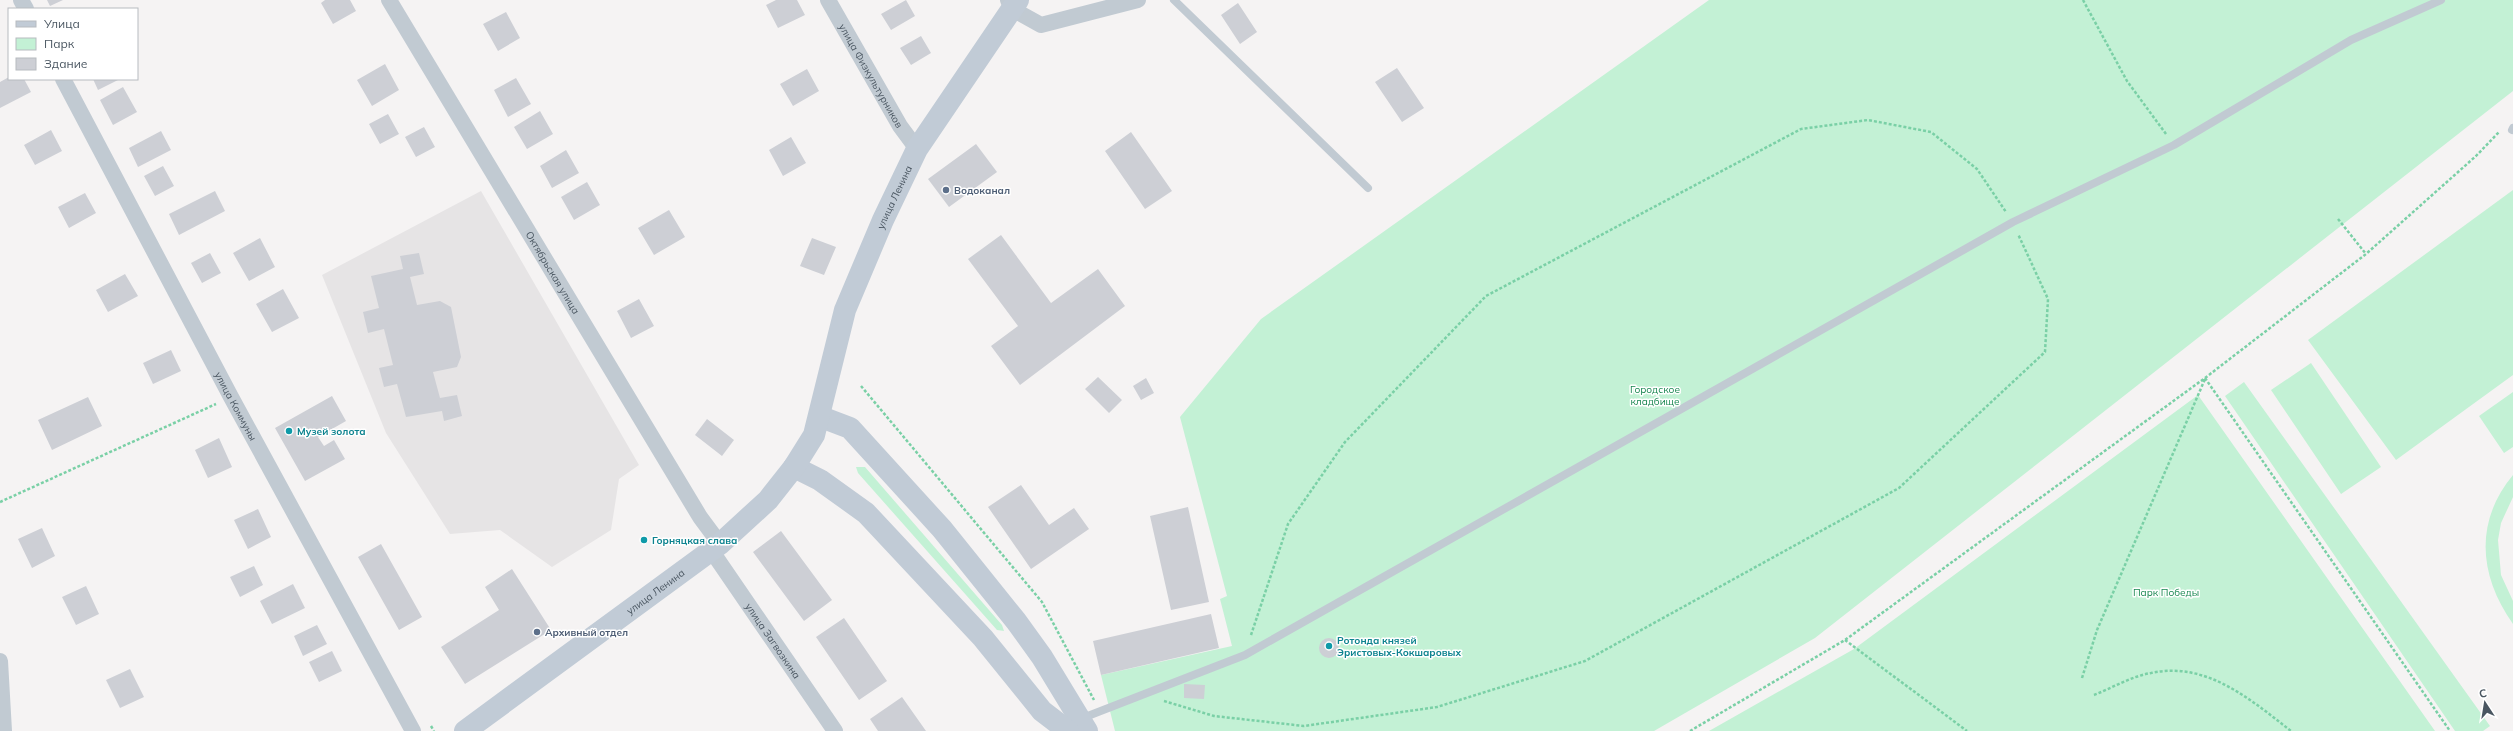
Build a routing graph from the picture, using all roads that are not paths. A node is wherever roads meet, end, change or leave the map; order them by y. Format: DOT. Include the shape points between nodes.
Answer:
graph roads {
  1 [pos="389,0"];
  2 [pos="828,0"];
  3 [pos="1138,0"];
  4 [pos="1174,0"];
  5 [pos="2441,0"];
  6 [pos="1013,3"];
  7 [pos="64,80"];
  8 [pos="917,149"];
  9 [pos="1368,188"];
  10 [pos="821,417"];
  11 [pos="794,467"];
  12 [pos="716,547"];
  13 [pos="1016,621"];
  14 [pos="983,638"];
  15 [pos="0,661"];
  16 [pos="1078,727"];
  17 [pos="4,731"];
  18 [pos="413,731"];
  19 [pos="465,731"];
  20 [pos="835,731"];
  1 -- 12 [label="street, Октябрьская улица"];
  2 -- 8 [label="street, улица Физкультурников" via="900,126"];
  3 -- 6 [label="street" via="1041,25"];
  4 -- 9 [label="lane"];
  5 -- 16 [label="lane" via="2351,40 2174,145 2012,222 1245,655 1100,711"];
  6 -- 8 [label="main road, улица Ленина"];
  7 -- 18 [label="street, улица Коммуны" via="231,397"];
  8 -- 10 [label="main road, улица Ленина" via="883,220 845,310"];
  10 -- 11 [label="main road, улица Ленина" via="814,435"];
  10 -- 13 [label="main road" via="850,428 942,529"];
  11 -- 12 [label="main road, улица Ленина" via="768,500"];
  11 -- 14 [label="main road" via="820,480 866,513"];
  12 -- 19 [label="main road, улица Ленина"];
  12 -- 20 [label="street, улица Загвозкина"];
  13 -- 14 [label="main road" via="1014,638 1004,644"];
  13 -- 16 [label="main road" via="1042,657"];
  14 -- 16 [label="main road" via="1042,711"];
  15 -- 17 [label="street"];
}
